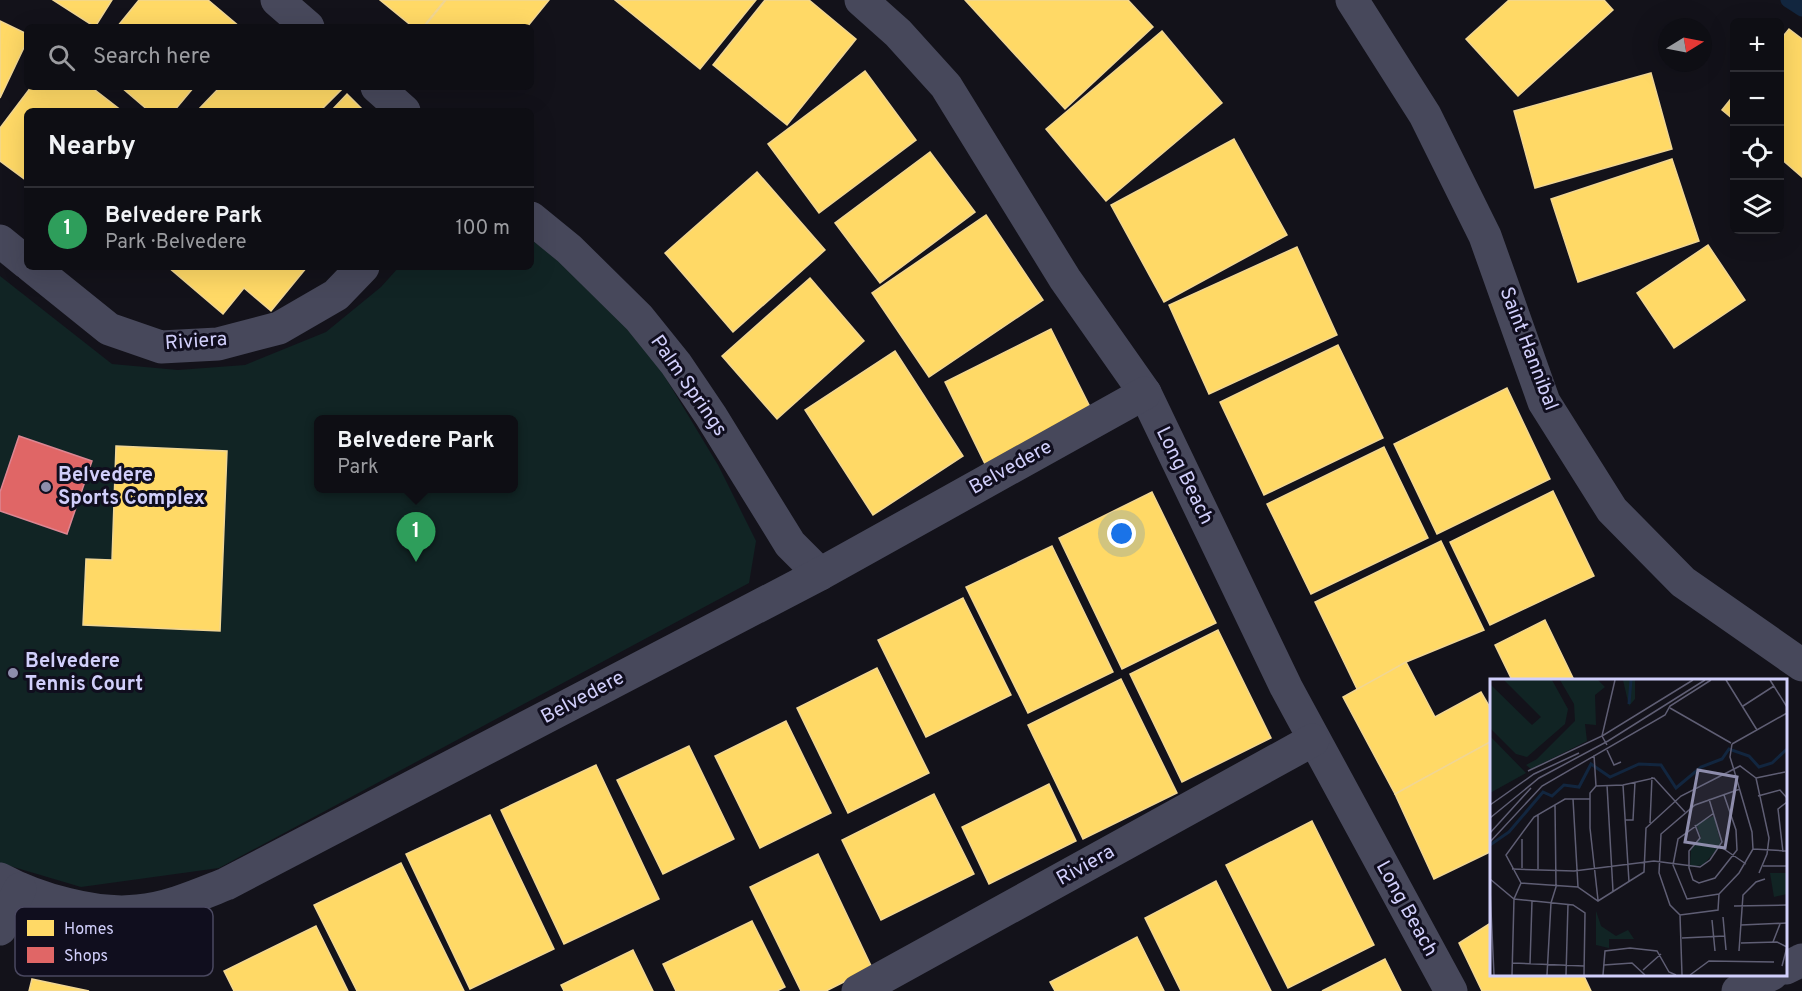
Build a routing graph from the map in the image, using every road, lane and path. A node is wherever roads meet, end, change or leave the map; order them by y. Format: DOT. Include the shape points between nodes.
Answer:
graph roads {
  1 [pos="276,0"];
  2 [pos="861,0"];
  3 [pos="1352,0"];
  4 [pos="304,24"];
  5 [pos="380,90"];
  6 [pos="401,108"];
  7 [pos="534,220"];
  8 [pos="0,241"];
  9 [pos="24,261"];
  10 [pos="36,270"];
  11 [pos="360,270"];
  12 [pos="1144,393"];
  13 [pos="820,574"];
  14 [pos="1802,665"];
  15 [pos="1313,740"];
  16 [pos="10,884"];
  17 [pos="80,907"];
  18 [pos="160,907"];
  19 [pos="0,929"];
  20 [pos="1802,960"];
  21 [pos="1787,967"];
  22 [pos="1770,976"];
  23 [pos="858,991"];
  24 [pos="1451,991"];
  25 [pos="1738,991"];
  1 -- 4 [label="street"];
  2 -- 12 [label="street, Long Beach" via="898,33 946,86 1065,279"];
  3 -- 14 [label="street, Saint Hannibal" via="1425,115 1485,236 1544,402 1612,510 1683,582"];
  5 -- 6 [label="street"];
  7 -- 13 [label="street, Palm Springs" via="639,318 711,416 790,544"];
  8 -- 9 [label="street"];
  10 -- 11 [label="street, Riviera" via="109,329 162,347 218,344 279,328 336,295"];
  12 -- 13 [label="street, Belvedere"];
  12 -- 15 [label="street, Long Beach"];
  13 -- 18 [label="street, Belvedere" via="226,884"];
  15 -- 23 [label="street, Riviera"];
  15 -- 24 [label="street, Long Beach"];
  16 -- 17 [label="street, Belvedere"];
  16 -- 19 [label="street"];
  20 -- 21 [label="street"];
  22 -- 25 [label="street"];
}
